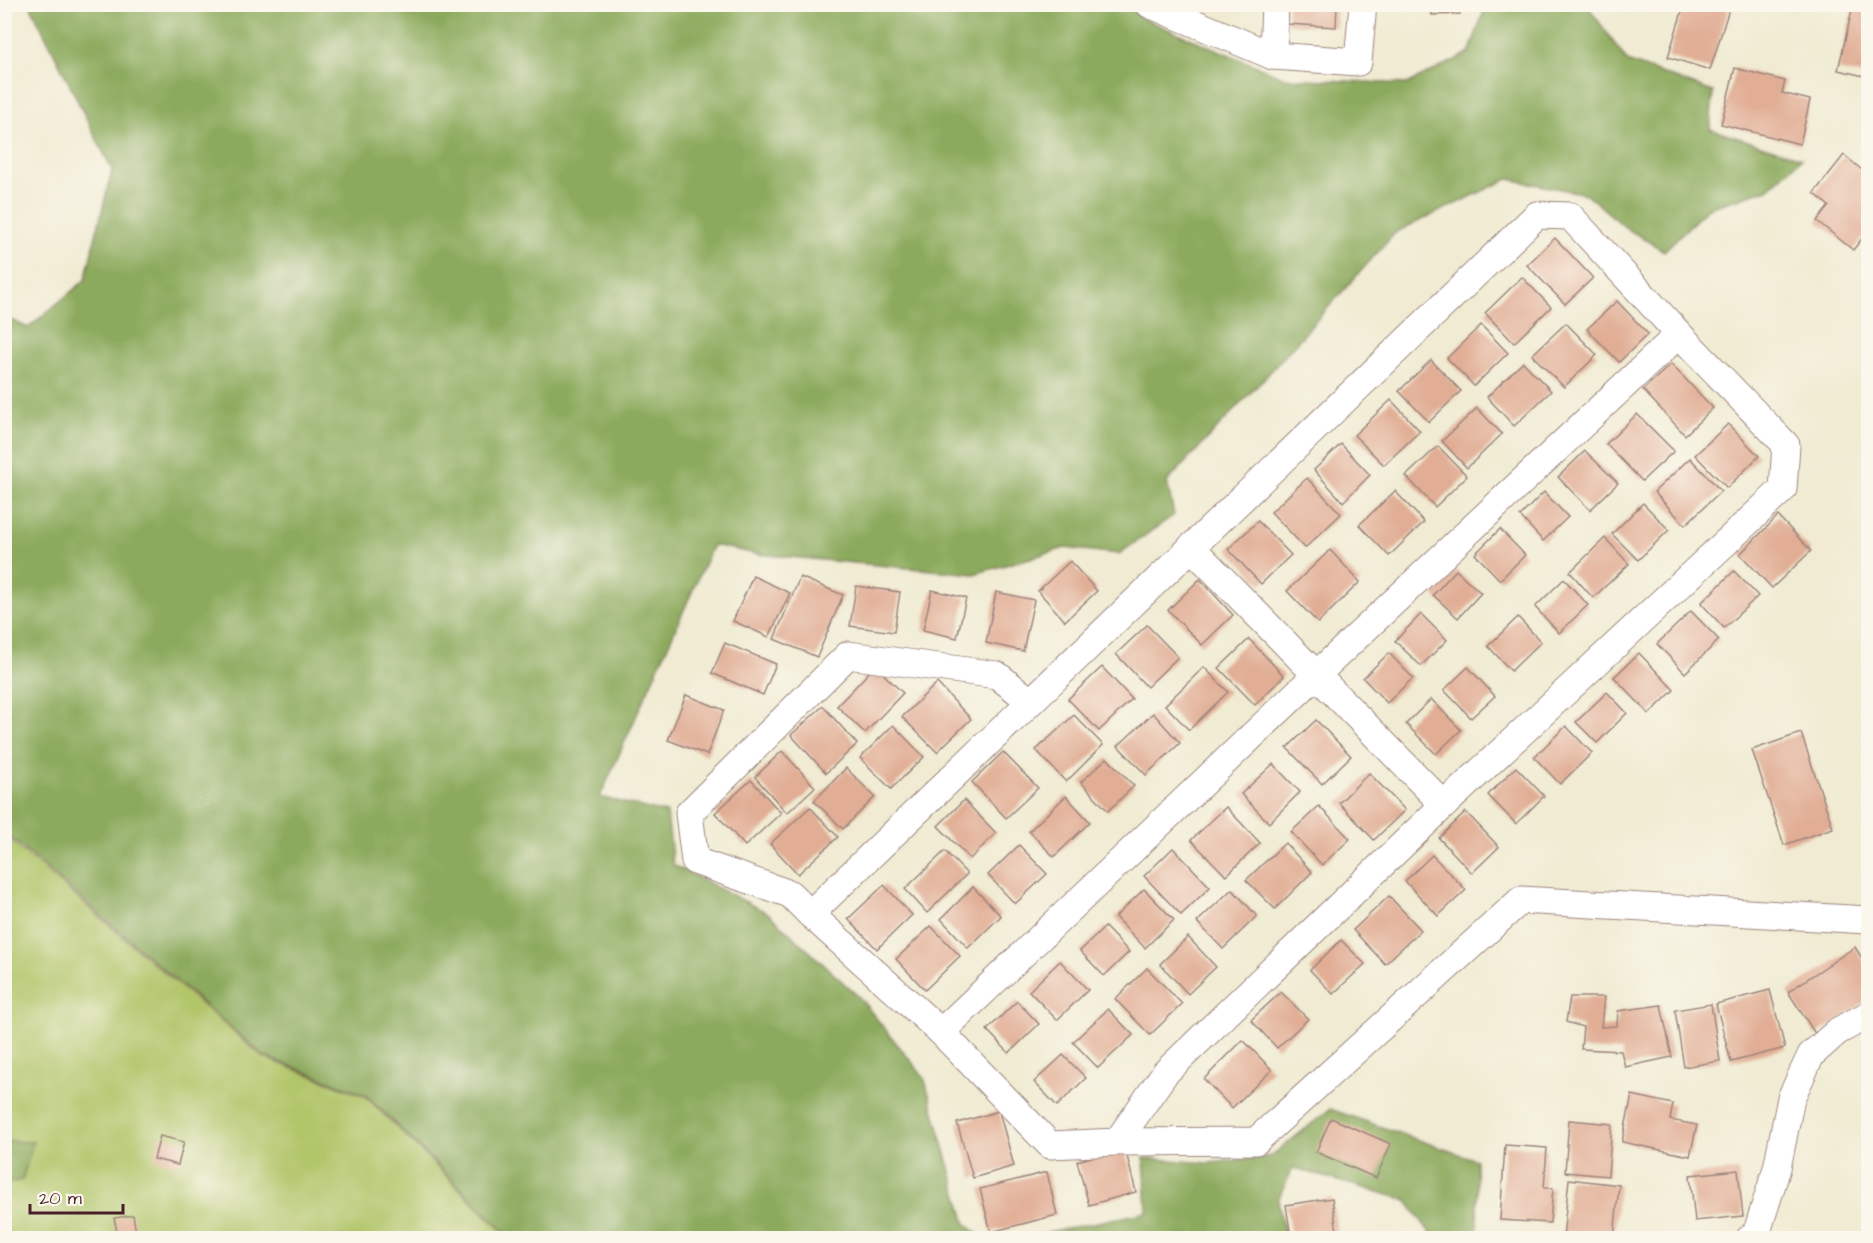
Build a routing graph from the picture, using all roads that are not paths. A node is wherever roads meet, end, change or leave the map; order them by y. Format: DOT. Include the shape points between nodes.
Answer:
graph roads {
  1 [pos="1149,4"];
  2 [pos="1275,4"];
  3 [pos="1363,4"];
  4 [pos="1273,56"];
  5 [pos="1679,334"];
  6 [pos="1191,548"];
  7 [pos="1316,675"];
  8 [pos="1030,701"];
  9 [pos="1444,805"];
  10 [pos="810,914"];
  11 [pos="1869,920"];
  12 [pos="1869,1015"];
  13 [pos="941,1032"];
  14 [pos="1117,1142"];
  15 [pos="1750,1239"];
  1 -- 4 [label="street"];
  2 -- 4 [label="street"];
  3 -- 4 [label="street" via="1358,63"];
  5 -- 6 [label="street" via="1570,216 1537,215"];
  5 -- 7 [label="street"];
  5 -- 9 [label="street" via="1786,445 1783,489"];
  6 -- 7 [label="street"];
  6 -- 8 [label="street"];
  7 -- 9 [label="street"];
  7 -- 13 [label="street"];
  8 -- 10 [label="street"];
  8 -- 10 [label="street" via="997,675 848,655 689,813 695,861 790,894"];
  9 -- 14 [label="street" via="1165,1073"];
  10 -- 13 [label="street"];
  11 -- 14 [label="street" via="1521,900 1256,1141"];
  12 -- 15 [label="street" via="1838,1031 1811,1055 1791,1098 1777,1168 1757,1232"];
  13 -- 14 [label="street" via="1050,1145"];
}
